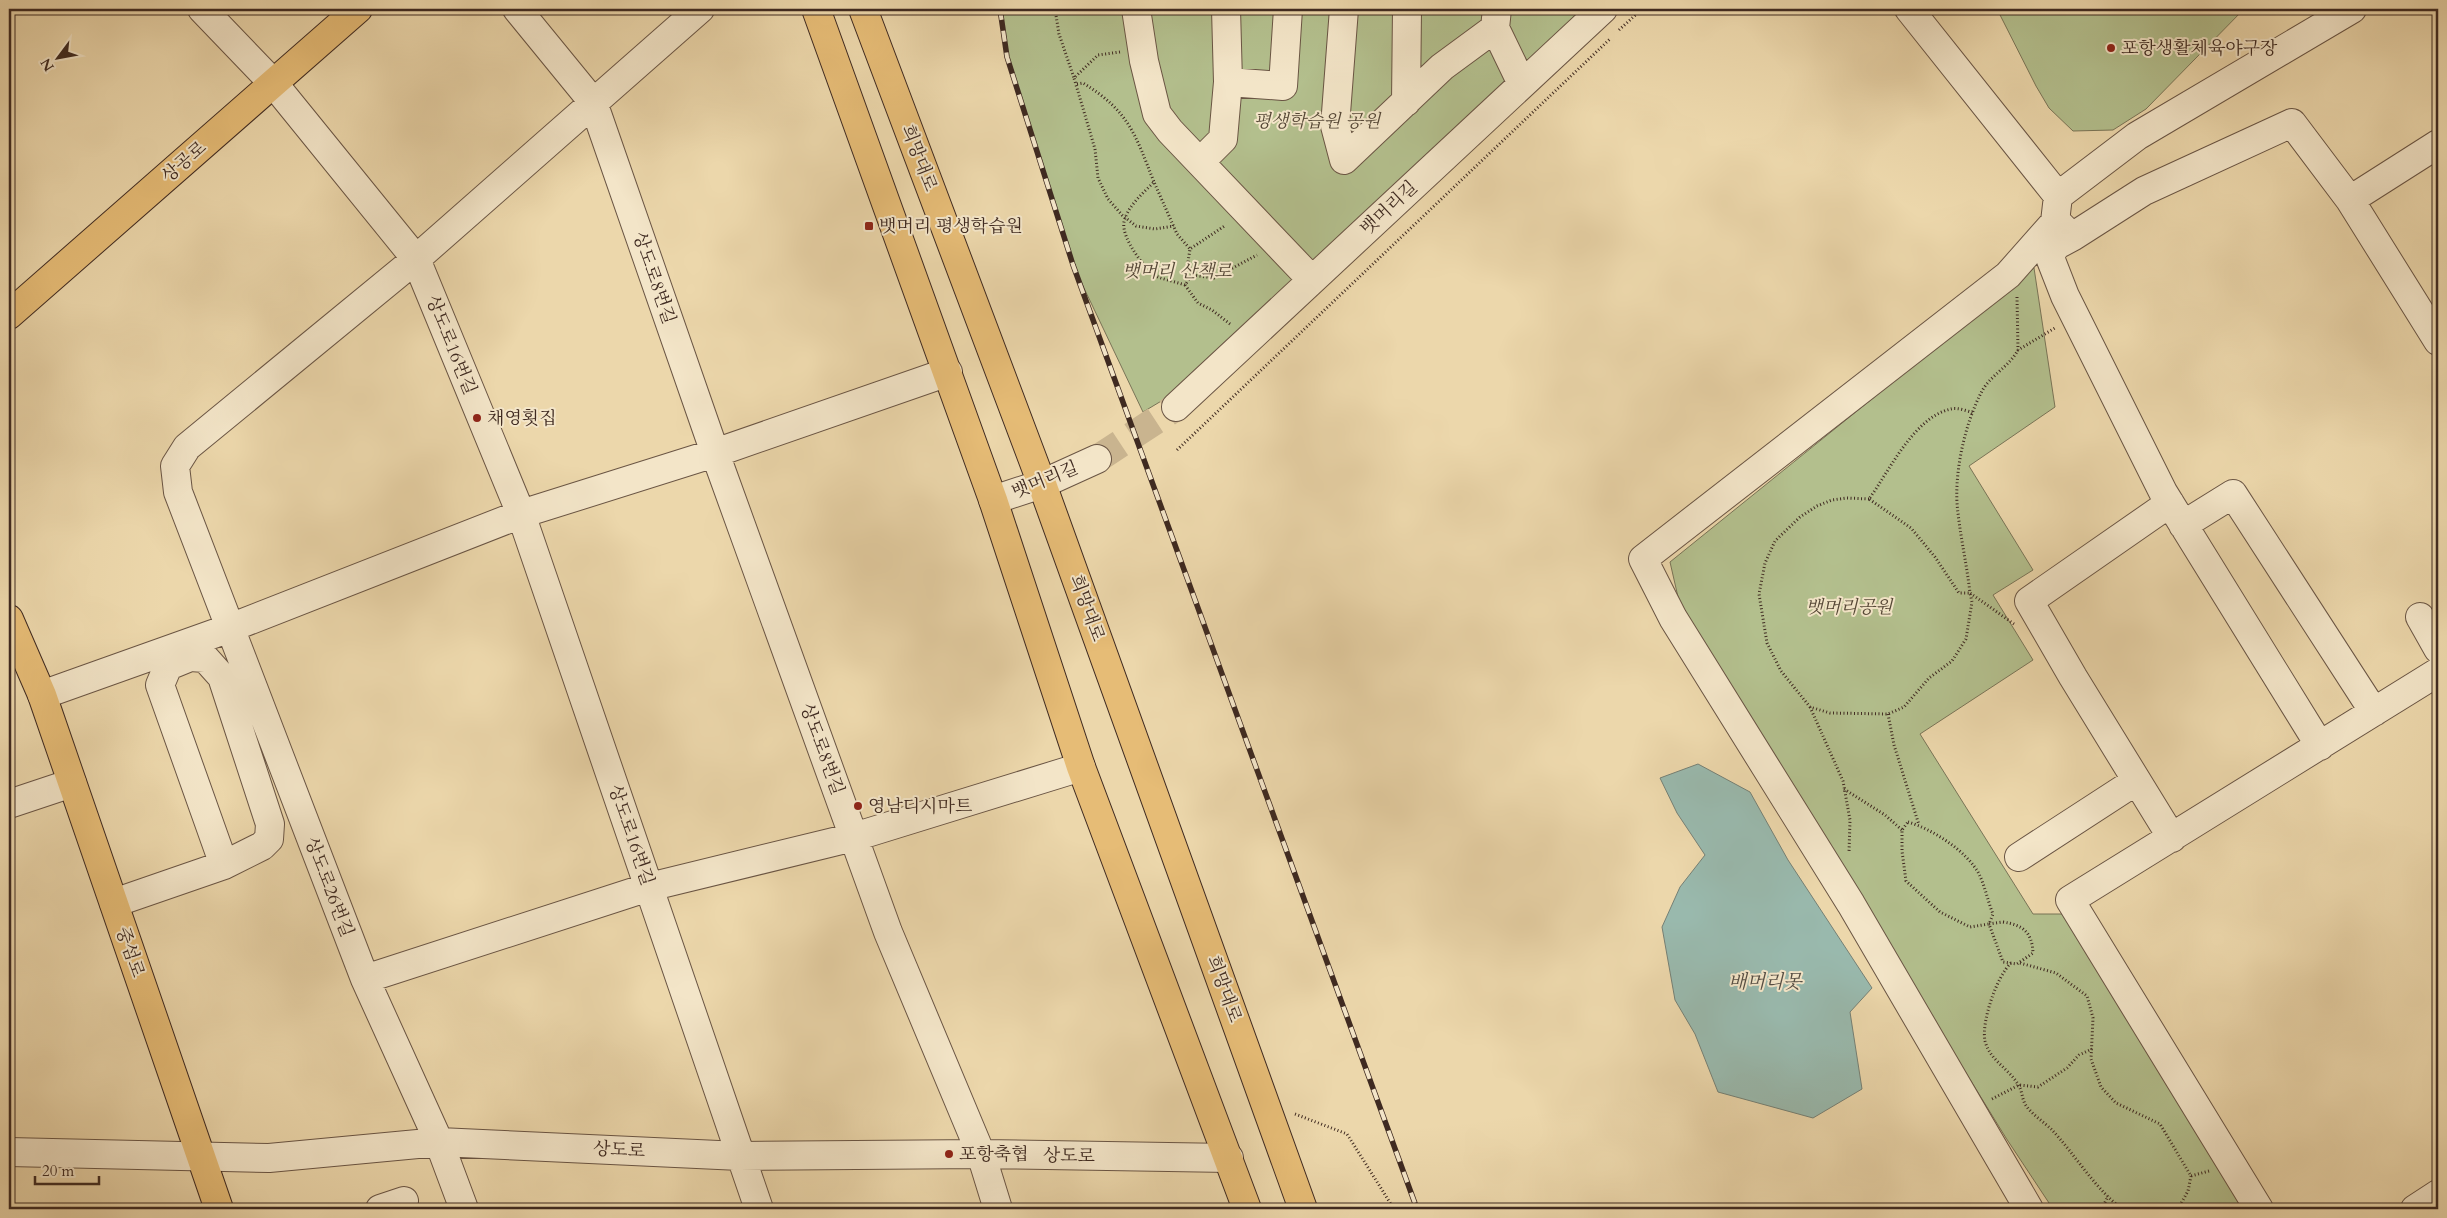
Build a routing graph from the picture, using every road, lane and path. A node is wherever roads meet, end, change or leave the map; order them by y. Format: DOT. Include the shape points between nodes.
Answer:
graph roads {
  1 [pos="202,9"];
  2 [pos="358,9"];
  3 [pos="517,9"];
  4 [pos="700,9"];
  5 [pos="816,9"];
  6 [pos="863,9"];
  7 [pos="1055,9"];
  8 [pos="1136,9"];
  9 [pos="1226,9"];
  10 [pos="1288,9"];
  11 [pos="1407,9"];
  12 [pos="1603,9"];
  13 [pos="1642,9"];
  14 [pos="1909,9"];
  15 [pos="2352,9"];
  16 [pos="1342,11"];
  17 [pos="1496,18"];
  18 [pos="1142,50"];
  19 [pos="1074,78"];
  20 [pos="1228,82"];
  21 [pos="274,84"];
  22 [pos="1077,84"];
  23 [pos="1522,84"];
  24 [pos="593,102"];
  25 [pos="1406,102"];
  26 [pos="2438,144"];
  27 [pos="1200,162"];
  28 [pos="1154,182"];
  29 [pos="2350,200"];
  30 [pos="1238,203"];
  31 [pos="2062,218"];
  32 [pos="1126,219"];
  33 [pos="1174,226"];
  34 [pos="1276,242"];
  35 [pos="1190,249"];
  36 [pos="416,259"];
  37 [pos="2013,269"];
  38 [pos="1192,275"];
  39 [pos="1312,280"];
  40 [pos="1185,285"];
  41 [pos="9,314"];
  42 [pos="2074,316"];
  43 [pos="1249,339"];
  44 [pos="2438,341"];
  45 [pos="2018,350"];
  46 [pos="948,372"];
  47 [pos="1176,407"];
  48 [pos="1974,413"];
  49 [pos="1177,450"];
  50 [pos="715,454"];
  51 [pos="1097,459"];
  52 [pos="1042,484"];
  53 [pos="1870,499"];
  54 [pos="993,500"];
  55 [pos="521,514"];
  56 [pos="2177,514"];
  57 [pos="1970,593"];
  58 [pos="2420,617"];
  59 [pos="9,619"];
  60 [pos="230,628"];
  61 [pos="2049,636"];
  62 [pos="2438,649"];
  63 [pos="2438,672"];
  64 [pos="42,695"];
  65 [pos="1810,707"];
  66 [pos="2374,712"];
  67 [pos="1888,714"];
  68 [pos="2320,746"];
  69 [pos="1081,767"];
  70 [pos="2136,781"];
  71 [pos="72,782"];
  72 [pos="1844,789"];
  73 [pos="9,804"];
  74 [pos="1920,826"];
  75 [pos="1902,830"];
  76 [pos="854,837"];
  77 [pos="2172,838"];
  78 [pos="2019,857"];
  79 [pos="224,865"];
  80 [pos="1834,877"];
  81 [pos="649,886"];
  82 [pos="114,903"];
  83 [pos="1989,924"];
  84 [pos="2011,963"];
  85 [pos="2020,963"];
  86 [pos="364,979"];
  87 [pos="2092,1049"];
  88 [pos="2018,1085"];
  89 [pos="1265,1103"];
  90 [pos="1972,1110"];
  91 [pos="439,1142"];
  92 [pos="9,1152"];
  93 [pos="981,1154"];
  94 [pos="200,1155"];
  95 [pos="740,1156"];
  96 [pos="1229,1158"];
  97 [pos="2230,1162"];
  98 [pos="2191,1176"];
  99 [pos="2438,1194"];
  100 [pos="2108,1196"];
  101 [pos="219,1209"];
  102 [pos="464,1209"];
  103 [pos="759,1209"];
  104 [pos="998,1209"];
  105 [pos="1247,1209"];
  106 [pos="1302,1209"];
  107 [pos="1394,1209"];
  108 [pos="2029,1209"];
  109 [pos="2102,1209"];
  110 [pos="2123,1209"];
  111 [pos="2178,1209"];
  112 [pos="2259,1209"];
  113 [pos="2414,1209"];
  1 -- 21 [label="street, 상도로16번길"];
  2 -- 21 [label="main road, 상공로"];
  3 -- 24 [label="street, 상도로8번길"];
  4 -- 24 [label="street"];
  5 -- 46 [label="main road"];
  6 -- 52 [label="main road, 희망대로"];
  7 -- 19 [label="path"];
  8 -- 18 [label="street"];
  9 -- 20 [label="street"];
  10 -- 20 [label="street" via="1283,86"];
  11 -- 25 [label="street"];
  12 -- 23 [label="street, 뱃머리길"];
  13 -- 49 [label="path"];
  14 -- 31 [label="street"];
  15 -- 31 [label="street" via="2138,136"];
  16 -- 25 [label="street" via="1336,126 1344,160"];
  17 -- 23 [label="street"];
  17 -- 25 [label="street"];
  18 -- 19 [label="path" via="1098,55"];
  18 -- 27 [label="street" via="1157,114"];
  19 -- 22 [label="path"];
  20 -- 27 [label="street" via="1223,139"];
  21 -- 36 [label="street, 상도로16번길"];
  21 -- 41 [label="main road, 상공로"];
  22 -- 28 [label="path" via="1083,83 1118,108 1136,137"];
  22 -- 32 [label="path" via="1095,149 1098,178 1108,199"];
  23 -- 39 [label="street, 뱃머리길"];
  24 -- 36 [label="street"];
  24 -- 50 [label="street, 상도로8번길"];
  26 -- 29 [label="street"];
  27 -- 30 [label="street"];
  28 -- 32 [label="path" via="1138,198"];
  28 -- 33 [label="path"];
  29 -- 31 [label="street" via="2292,123 2144,191"];
  29 -- 44 [label="street"];
  30 -- 34 [label="street"];
  30 -- 35 [label="path" via="1229,223"];
  31 -- 37 [label="street"];
  31 -- 42 [label="street" via="2057,246 2049,255"];
  32 -- 33 [label="path" via="1136,226 1155,230"];
  32 -- 40 [label="path" via="1124,234 1137,256 1157,276"];
  33 -- 35 [label="path"];
  34 -- 38 [label="path" via="1250,260 1214,278"];
  34 -- 39 [label="street"];
  35 -- 38 [label="path" via="1188,262"];
  36 -- 55 [label="street, 상도로16번길"];
  36 -- 60 [label="street, 상도로26번길" via="187,447 175,466 178,492"];
  37 -- 45 [label="path"];
  37 -- 80 [label="street" via="1643,559 1673,618"];
  38 -- 40 [label="path"];
  39 -- 43 [label="street, 뱃머리길"];
  40 -- 43 [label="path" via="1198,303"];
  42 -- 45 [label="path"];
  42 -- 56 [label="street"];
  43 -- 47 [label="street, 뱃머리길"];
  45 -- 48 [label="path" via="2012,362 1981,392"];
  46 -- 50 [label="street"];
  46 -- 54 [label="main road"];
  48 -- 53 [label="path" via="1953,408 1931,416 1918,428"];
  48 -- 57 [label="path" via="1959,458 1958,511"];
  50 -- 55 [label="street"];
  50 -- 76 [label="street, 상도로8번길"];
  51 -- 52 [label="street, 뱃머리길"];
  52 -- 54 [label="street, 뱃머리길"];
  52 -- 89 [label="main road, 희망대로"];
  53 -- 57 [label="path" via="1911,528 1936,558 1959,594"];
  53 -- 65 [label="path" via="1847,498 1817,506 1775,541 1765,563 1759,594 1767,643 1781,671"];
  54 -- 69 [label="main road"];
  55 -- 60 [label="street"];
  55 -- 81 [label="street, 상도로16번길"];
  56 -- 61 [label="street" via="2029,601"];
  56 -- 66 [label="street" via="2233,494"];
  56 -- 68 [label="street"];
  57 -- 61 [label="path" via="2024,632"];
  57 -- 67 [label="path" via="1972,602 1966,639 1952,661 1929,678 1904,707"];
  58 -- 62 [label="street"];
  59 -- 64 [label="main road, 중섬로"];
  60 -- 64 [label="street"];
  60 -- 86 [label="street, 상도로26번길"];
  61 -- 70 [label="street"];
  63 -- 66 [label="street"];
  64 -- 71 [label="main road, 중섬로"];
  65 -- 67 [label="path" via="1830,713"];
  65 -- 72 [label="path"];
  66 -- 68 [label="street"];
  67 -- 74 [label="path" via="1894,745"];
  68 -- 77 [label="street"];
  69 -- 76 [label="street"];
  69 -- 96 [label="main road"];
  70 -- 77 [label="street"];
  70 -- 78 [label="street"];
  71 -- 73 [label="street"];
  71 -- 82 [label="main road, 중섬로"];
  72 -- 75 [label="path"];
  72 -- 80 [label="path" via="1850,820 1849,852"];
  74 -- 75 [label="path" via="1908,822"];
  74 -- 83 [label="path" via="1934,832 1959,852 1978,874 1993,914"];
  75 -- 83 [label="path" via="1906,881 1940,912 1970,927"];
  76 -- 81 [label="street"];
  76 -- 93 [label="street, 상도로8번길" via="888,932"];
  77 -- 97 [label="street" via="2070,900"];
  79 -- 79 [label="street" via="262,846 269,838 270,824 222,677 205,658 190,657 168,666 160,686"];
  79 -- 82 [label="street"];
  80 -- 90 [label="street"];
  81 -- 86 [label="street"];
  81 -- 95 [label="street, 상도로16번길"];
  82 -- 94 [label="main road, 중섬로"];
  83 -- 84 [label="path" via="2003,962"];
  83 -- 85 [label="path" via="2016,924 2027,931 2033,953"];
  84 -- 85 [label="path"];
  84 -- 88 [label="path" via="1996,988 1986,1021 1985,1039 1997,1064"];
  85 -- 87 [label="path" via="2056,972 2087,996 2094,1018"];
  86 -- 91 [label="street, 상도로26번길"];
  87 -- 88 [label="path" via="2079,1055 2067,1068 2038,1087"];
  87 -- 98 [label="path" via="2091,1059 2101,1087 2116,1103 2160,1124"];
  88 -- 90 [label="path"];
  88 -- 100 [label="path" via="2025,1104 2072,1151"];
  89 -- 106 [label="main road, 희망대로"];
  89 -- 107 [label="path" via="1347,1134"];
  90 -- 108 [label="street"];
  91 -- 94 [label="street, 상도로" via="269,1158"];
  91 -- 95 [label="street, 상도로"];
  91 -- 102 [label="street, 상도로26번길"];
  92 -- 94 [label="street, 상도로"];
  93 -- 95 [label="street, 상도로"];
  93 -- 96 [label="street, 상도로"];
  93 -- 104 [label="street, 상도로8번길"];
  94 -- 101 [label="main road, 중섬로"];
  95 -- 103 [label="street, 상도로16번길"];
  96 -- 105 [label="main road"];
  97 -- 98 [label="path"];
  97 -- 112 [label="street"];
  98 -- 111 [label="path" via="2188,1191"];
  99 -- 113 [label="street"];
  100 -- 109 [label="path"];
  100 -- 110 [label="path"];
}
